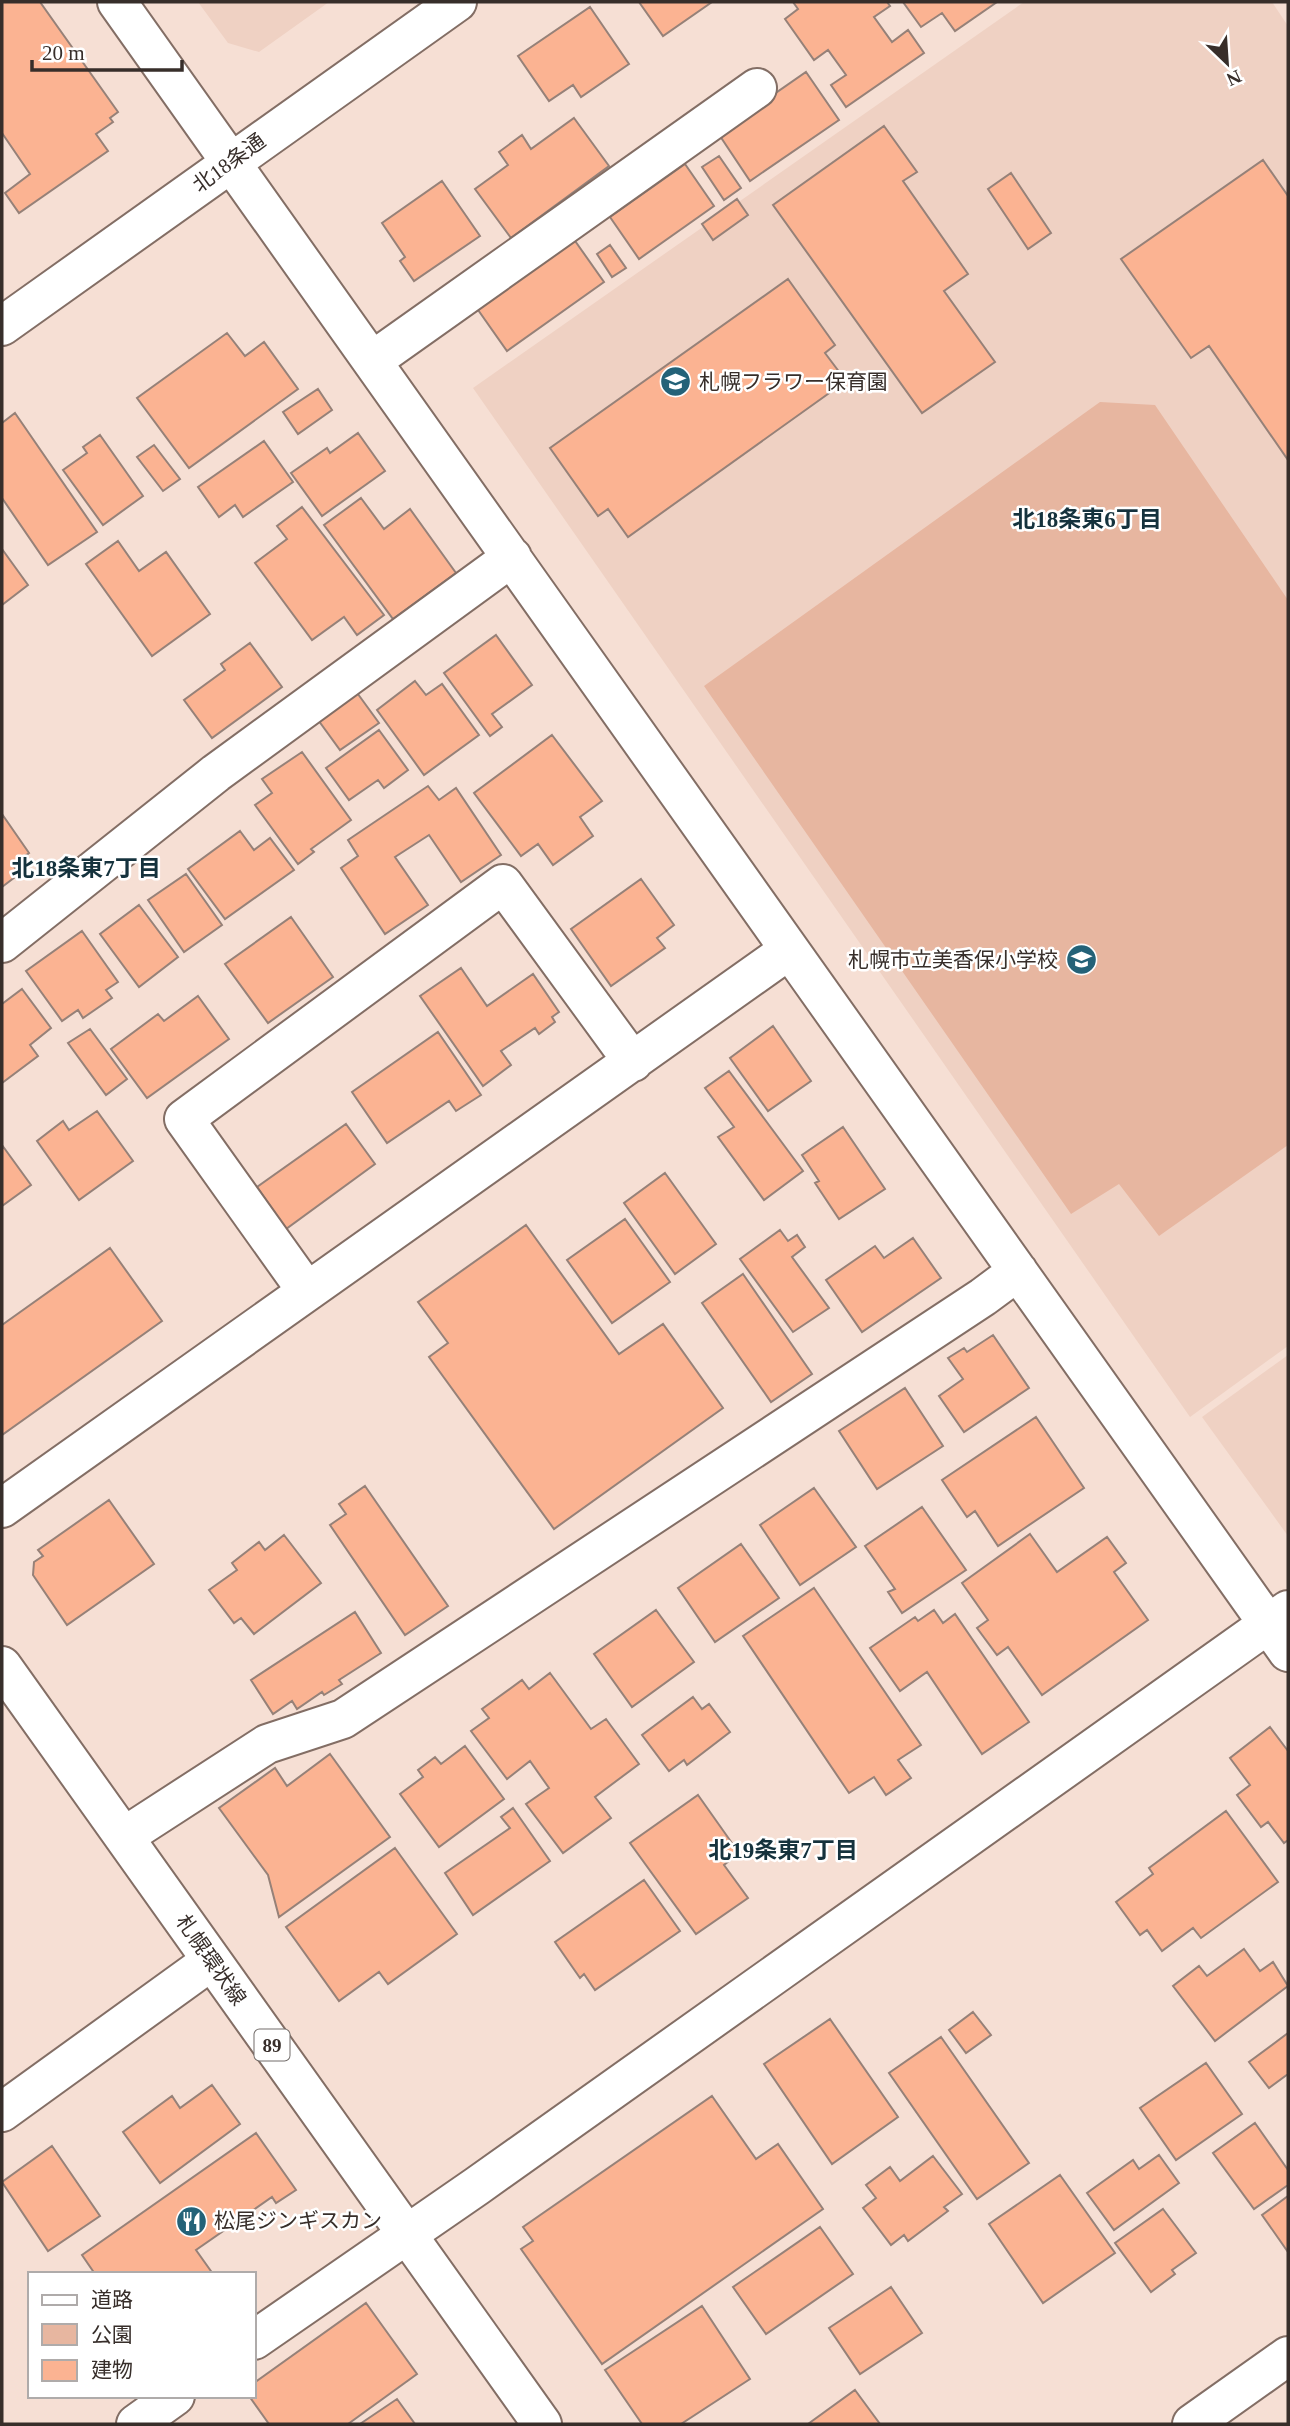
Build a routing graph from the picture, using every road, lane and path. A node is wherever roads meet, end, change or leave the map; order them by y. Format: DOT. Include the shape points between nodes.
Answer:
graph roads {
  1 [pos="117,2"];
  2 [pos="457,2"];
  3 [pos="757,88"];
  4 [pos="229,163"];
  5 [pos="2,326"];
  6 [pos="372,361"];
  7 [pos="512,557"];
  8 [pos="2,943"];
  9 [pos="789,950"];
  10 [pos="633,1062"];
  11 [pos="1018,1270"];
  12 [pos="306,1290"];
  13 [pos="2,1508"];
  14 [pos="1282,1628"];
  15 [pos="2,1666"];
  16 [pos="125,1836"];
  17 [pos="211,1961"];
  18 [pos="2,2112"];
  19 [pos="406,2234"];
  20 [pos="256,2339"];
  21 [pos="1288,2356"];
  22 [pos="172,2398"];
  23 [pos="135,2424"];
  24 [pos="542,2424"];
  25 [pos="1192,2424"];
  1 -- 4 [label="street"];
  2 -- 4 [label="street, 北18条通"];
  3 -- 6 [label="street"];
  4 -- 5 [label="street, 北18条通"];
  4 -- 6 [label="street"];
  6 -- 7 [label="street"];
  7 -- 8 [label="street" via="216,772"];
  7 -- 9 [label="street"];
  9 -- 10 [label="street"];
  9 -- 11 [label="street"];
  10 -- 12 [label="street"];
  10 -- 12 [label="street" via="503,884 184,1119"];
  11 -- 14 [label="street"];
  11 -- 16 [label="street" via="343,1718 267,1744"];
  12 -- 13 [label="street"];
  14 -- 19 [label="street"];
  15 -- 16 [label="street, 札幌環状線 / 89"];
  16 -- 17 [label="street, 札幌環状線 / 89"];
  17 -- 18 [label="street"];
  17 -- 19 [label="street, 札幌環状線 / 89"];
  19 -- 20 [label="street"];
  19 -- 24 [label="street, 札幌環状線 / 89"];
  21 -- 25 [label="street"];
  22 -- 23 [label="street"];
}
